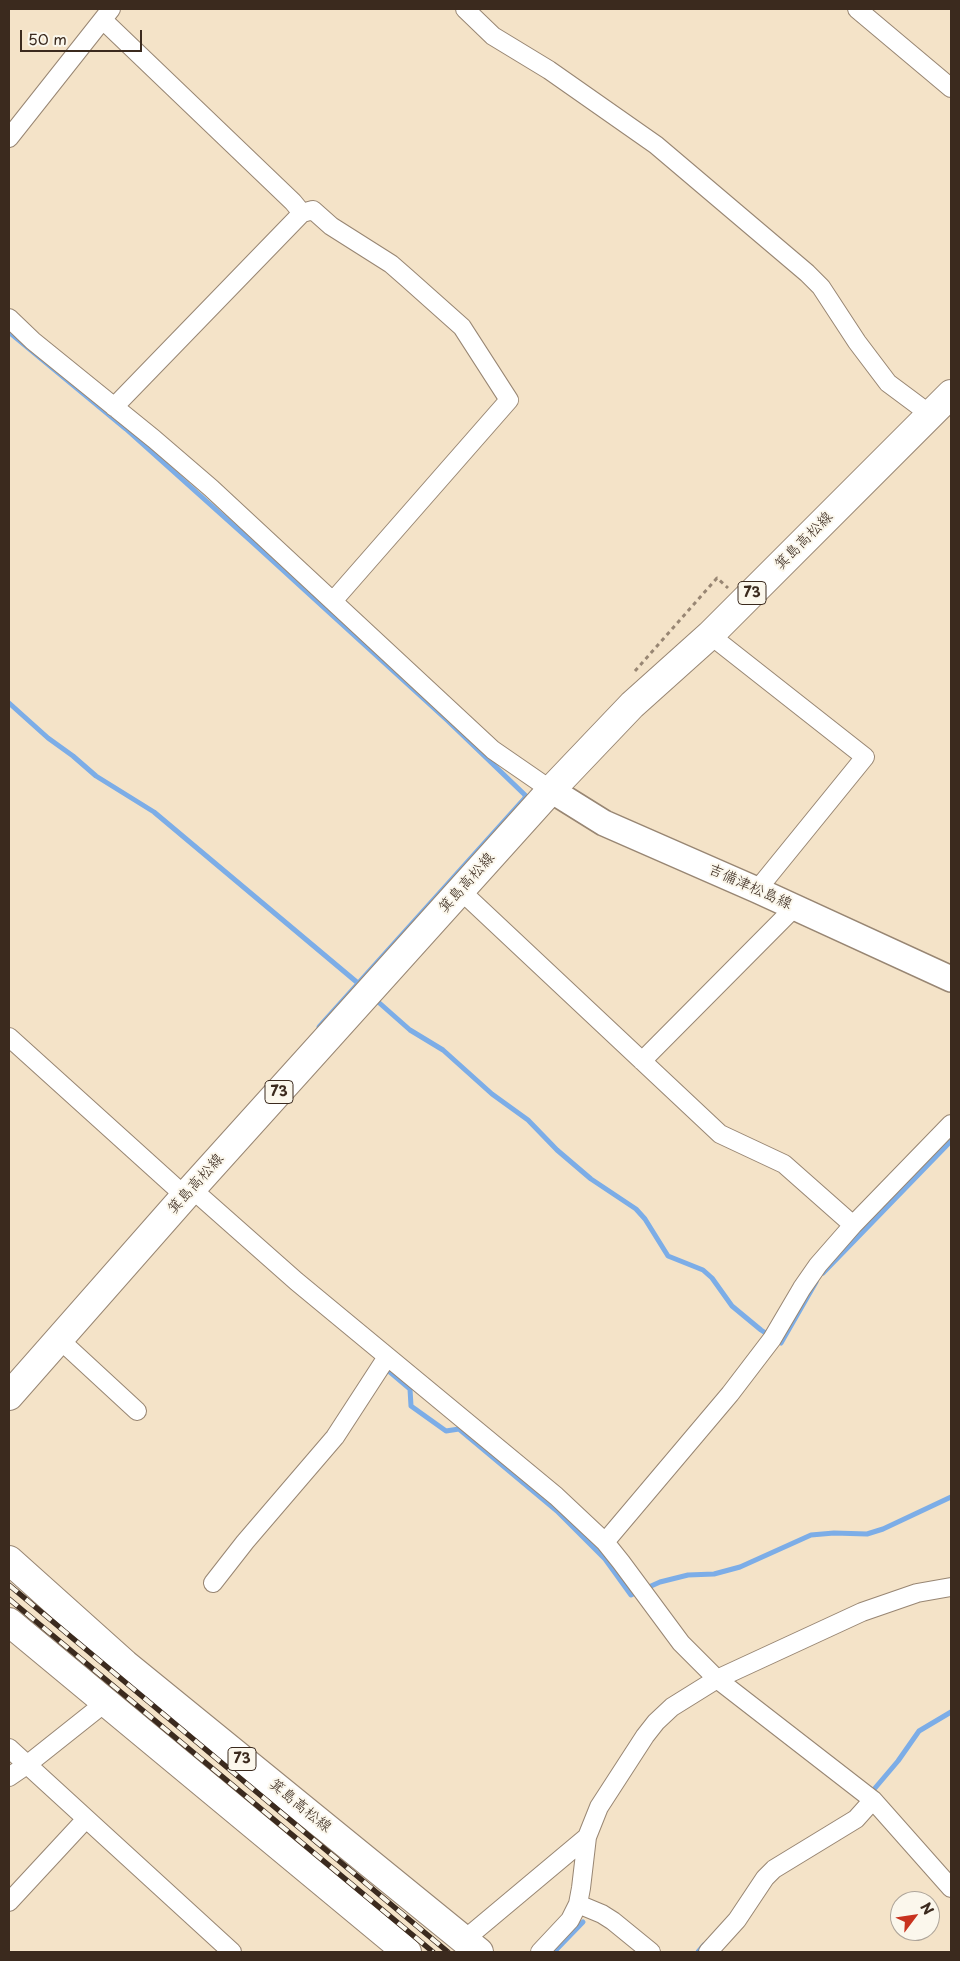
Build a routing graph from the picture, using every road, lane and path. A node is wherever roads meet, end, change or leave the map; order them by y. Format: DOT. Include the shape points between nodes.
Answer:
graph roads {
  1 [pos="465,9"];
  2 [pos="858,9"];
  3 [pos="107,14"];
  4 [pos="951,88"];
  5 [pos="9,138"];
  6 [pos="302,213"];
  7 [pos="9,318"];
  8 [pos="951,394"];
  9 [pos="114,407"];
  10 [pos="931,415"];
  11 [pos="332,600"];
  12 [pos="710,635"];
  13 [pos="551,790"];
  14 [pos="460,890"];
  15 [pos="758,890"];
  16 [pos="795,906"];
  17 [pos="951,979"];
  18 [pos="9,1037"];
  19 [pos="642,1061"];
  20 [pos="951,1124"];
  21 [pos="182,1190"];
  22 [pos="853,1224"];
  23 [pos="59,1339"];
  24 [pos="384,1362"];
  25 [pos="9,1396"];
  26 [pos="137,1411"];
  27 [pos="605,1542"];
  28 [pos="9,1560"];
  29 [pos="213,1583"];
  30 [pos="951,1587"];
  31 [pos="9,1622"];
  32 [pos="716,1679"];
  33 [pos="106,1702"];
  34 [pos="9,1748"];
  35 [pos="28,1764"];
  36 [pos="9,1777"];
  37 [pos="867,1795"];
  38 [pos="85,1820"];
  39 [pos="587,1837"];
  40 [pos="951,1888"];
  41 [pos="9,1902"];
  42 [pos="578,1904"];
  43 [pos="471,1946"];
  44 [pos="232,1952"];
  45 [pos="407,1952"];
  46 [pos="540,1952"];
  47 [pos="650,1952"];
  48 [pos="708,1952"];
  1 -- 10 [label="street" via="494,36 656,145 807,273 821,287 888,383"];
  2 -- 4 [label="street"];
  3 -- 5 [label="street"];
  3 -- 6 [label="street" via="176,91"];
  6 -- 9 [label="street"];
  6 -- 11 [label="street" via="313,210 331,226 391,264 414,284 462,328 509,400"];
  7 -- 9 [label="street"];
  8 -- 10 [label="main road, 箕島高松線 / 73"];
  9 -- 11 [label="street" via="211,488"];
  10 -- 12 [label="main road, 箕島高松線 / 73"];
  11 -- 13 [label="street" via="492,750"];
  12 -- 13 [label="main road, 箕島高松線 / 73" via="632,705"];
  12 -- 15 [label="street" via="865,756"];
  13 -- 14 [label="main road, 箕島高松線 / 73"];
  13 -- 15 [label="main road, 吉備津松島線" via="604,823"];
  14 -- 19 [label="street"];
  14 -- 21 [label="main road, 箕島高松線 / 73"];
  15 -- 16 [label="main road, 吉備津松島線"];
  16 -- 17 [label="main road, 吉備津松島線"];
  16 -- 19 [label="street"];
  18 -- 21 [label="street"];
  19 -- 22 [label="street" via="720,1134 784,1164"];
  20 -- 22 [label="street"];
  21 -- 23 [label="main road, 箕島高松線 / 73"];
  21 -- 24 [label="street" via="296,1280"];
  22 -- 27 [label="street" via="818,1265 773,1338 730,1394"];
  23 -- 25 [label="main road, 箕島高松線 / 73"];
  23 -- 26 [label="street"];
  24 -- 27 [label="street" via="556,1496"];
  24 -- 29 [label="street" via="335,1438"];
  27 -- 32 [label="street" via="681,1643"];
  28 -- 43 [label="main road, 箕島高松線 / 73" via="125,1664"];
  30 -- 32 [label="street" via="917,1593 862,1612"];
  31 -- 33 [label="main road"];
  32 -- 37 [label="street"];
  32 -- 39 [label="street" via="672,1707 656,1722 599,1808"];
  33 -- 35 [label="street"];
  33 -- 45 [label="main road"];
  34 -- 35 [label="street"];
  35 -- 36 [label="street"];
  35 -- 38 [label="street"];
  37 -- 40 [label="street"];
  37 -- 48 [label="street" via="856,1819 774,1869 737,1920"];
  38 -- 41 [label="street"];
  38 -- 44 [label="street"];
  39 -- 42 [label="street"];
  39 -- 43 [label="street"];
  42 -- 46 [label="street" via="570,1920"];
  42 -- 47 [label="street" via="613,1921"];
}
